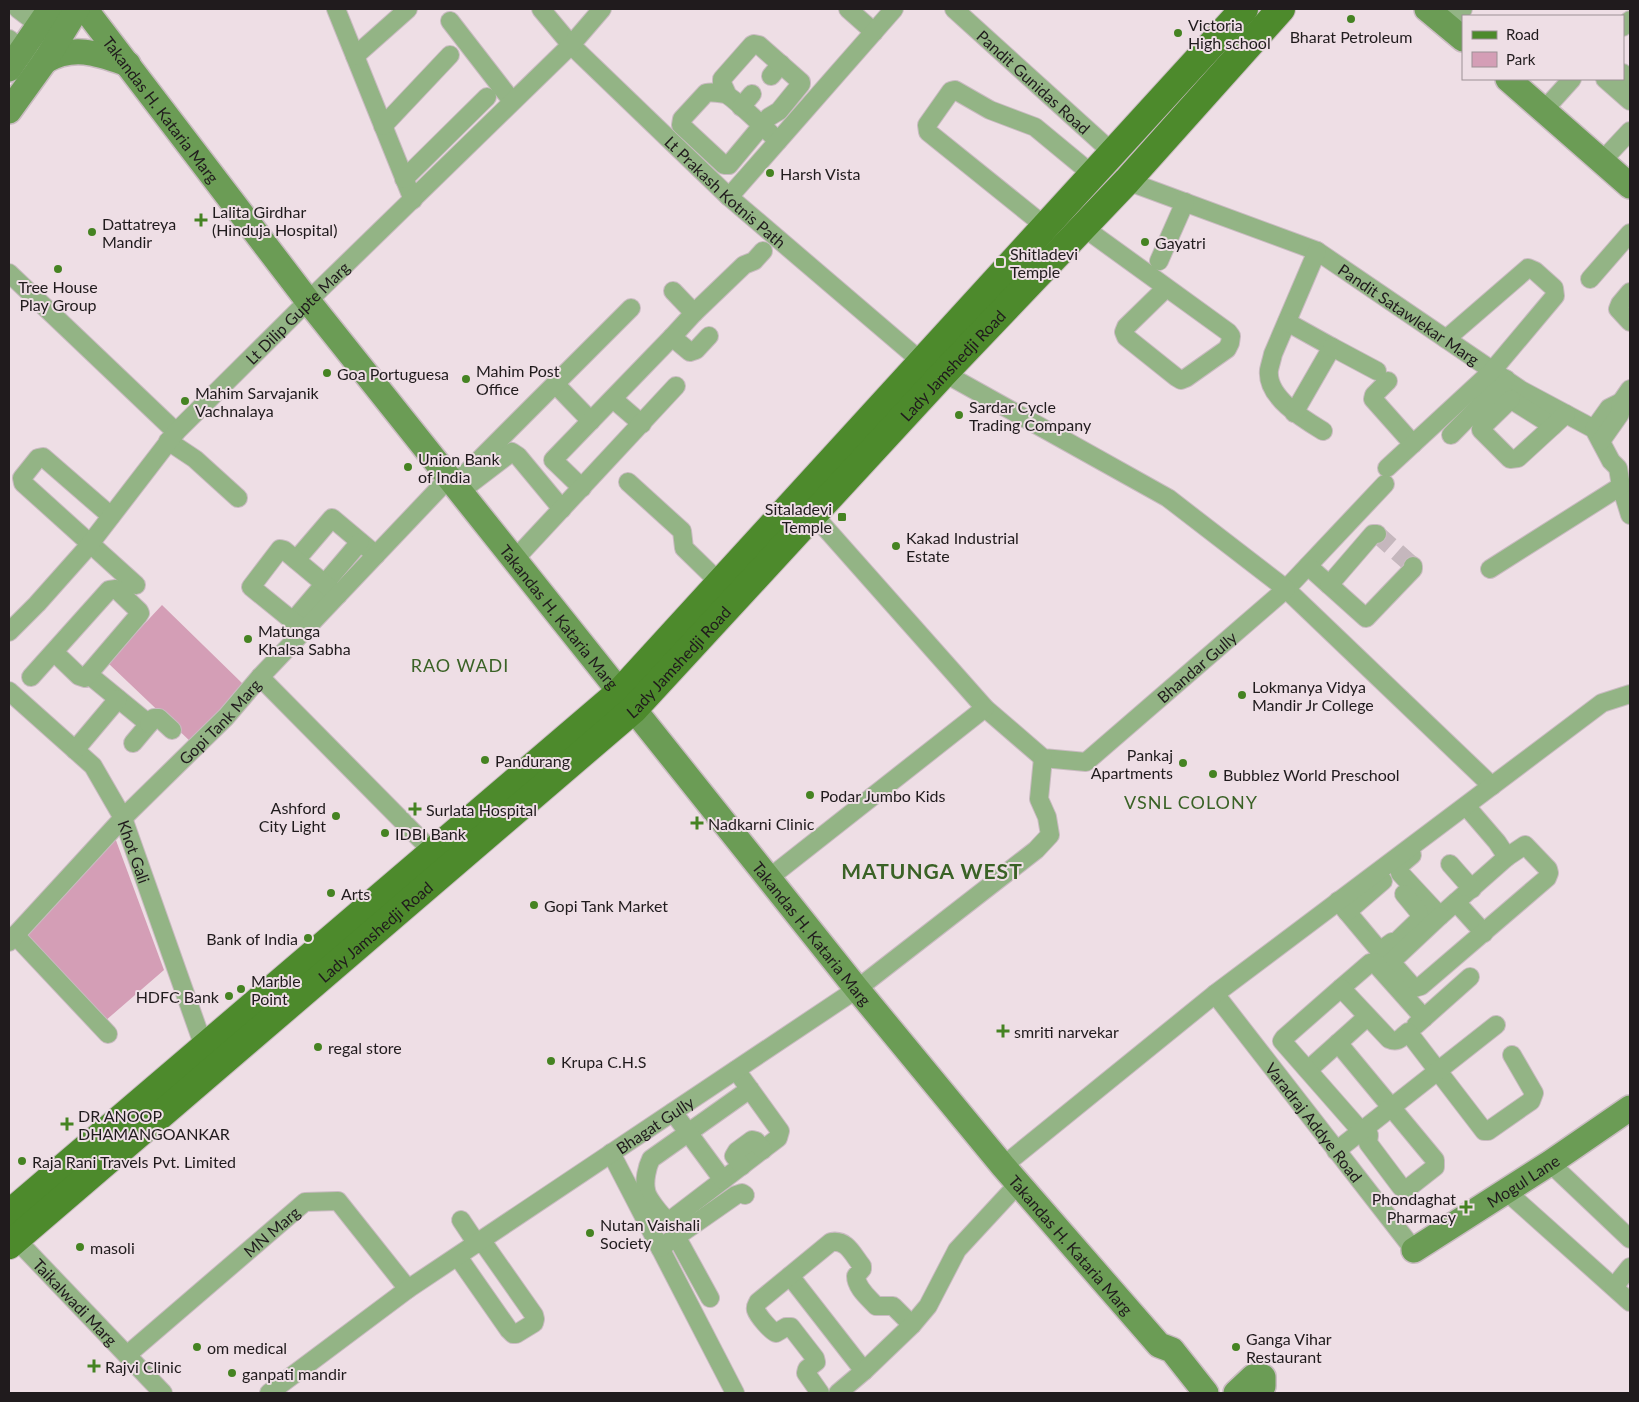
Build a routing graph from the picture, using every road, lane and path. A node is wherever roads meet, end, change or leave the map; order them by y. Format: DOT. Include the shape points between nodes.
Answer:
graph roads {
  1 [pos="18,9"];
  2 [pos="76,9"];
  3 [pos="85,9"];
  4 [pos="336,9"];
  5 [pos="408,9"];
  6 [pos="541,9"];
  7 [pos="602,9"];
  8 [pos="848,9"];
  9 [pos="894,9"];
  10 [pos="954,9"];
  11 [pos="1244,9"];
  12 [pos="1281,9"];
  13 [pos="44,17"];
  14 [pos="450,21"];
  15 [pos="874,32"];
  16 [pos="571,45"];
  17 [pos="13,53"];
  18 [pos="450,55"];
  19 [pos="355,56"];
  20 [pos="43,63"];
  21 [pos="128,64"];
  22 [pos="1509,80"];
  23 [pos="1571,80"];
  24 [pos="1607,80"];
  25 [pos="727,94"];
  26 [pos="487,97"];
  27 [pos="512,101"];
  28 [pos="1630,101"];
  29 [pos="9,109"];
  30 [pos="1544,110"];
  31 [pos="383,126"];
  32 [pos="761,126"];
  33 [pos="1630,131"];
  34 [pos="778,141"];
  35 [pos="1113,153"];
  36 [pos="1602,161"];
  37 [pos="1093,175"];
  38 [pos="404,179"];
  39 [pos="1127,181"];
  40 [pos="1630,186"];
  41 [pos="729,197"];
  42 [pos="412,200"];
  43 [pos="1185,202"];
  44 [pos="1046,227"];
  45 [pos="1083,227"];
  46 [pos="1630,233"];
  47 [pos="763,250"];
  48 [pos="1317,250"];
  49 [pos="1159,261"];
  50 [pos="9,273"];
  51 [pos="1590,279"];
  52 [pos="1166,288"];
  53 [pos="673,291"];
  54 [pos="1630,292"];
  55 [pos="308,302"];
  56 [pos="631,308"];
  57 [pos="694,313"];
  58 [pos="1287,322"];
  59 [pos="1630,322"];
  60 [pos="709,336"];
  61 [pos="672,337"];
  62 [pos="1446,339"];
  63 [pos="1332,347"];
  64 [pos="933,367"];
  65 [pos="1498,380"];
  66 [pos="676,386"];
  67 [pos="561,390"];
  68 [pos="1626,396"];
  69 [pos="613,399"];
  70 [pos="1511,399"];
  71 [pos="1294,412"];
  72 [pos="1566,414"];
  73 [pos="591,421"];
  74 [pos="642,424"];
  75 [pos="1553,426"];
  76 [pos="1601,430"];
  77 [pos="1322,431"];
  78 [pos="1451,435"];
  79 [pos="172,437"];
  80 [pos="1413,444"];
  81 [pos="553,460"];
  82 [pos="536,477"];
  83 [pos="628,482"];
  84 [pos="454,485"];
  85 [pos="1621,486"];
  86 [pos="582,488"];
  87 [pos="238,498"];
  88 [pos="562,509"];
  89 [pos="108,513"];
  90 [pos="813,514"];
  91 [pos="1630,514"];
  92 [pos="1377,534"];
  93 [pos="87,540"];
  94 [pos="360,542"];
  95 [pos="376,554"];
  96 [pos="515,559"];
  97 [pos="296,560"];
  98 [pos="1308,566"];
  99 [pos="1413,566"];
  100 [pos="1490,569"];
  101 [pos="720,583"];
  102 [pos="136,585"];
  103 [pos="1328,585"];
  104 [pos="331,589"];
  105 [pos="1286,589"];
  106 [pos="298,626"];
  107 [pos="9,632"];
  108 [pos="54,652"];
  109 [pos="88,674"];
  110 [pos="31,677"];
  111 [pos="260,677"];
  112 [pos="9,691"];
  113 [pos="1630,694"];
  114 [pos="118,699"];
  115 [pos="627,700"];
  116 [pos="985,708"];
  117 [pos="148,724"];
  118 [pos="172,730"];
  119 [pos="133,743"];
  120 [pos="75,750"];
  121 [pos="1043,758"];
  122 [pos="1492,786"];
  123 [pos="1469,809"];
  124 [pos="123,818"];
  125 [pos="433,852"];
  126 [pos="1507,857"];
  127 [pos="1450,864"];
  128 [pos="1385,872"];
  129 [pos="769,878"];
  130 [pos="1472,889"];
  131 [pos="1456,902"];
  132 [pos="1342,907"];
  133 [pos="1440,916"];
  134 [pos="1484,932"];
  135 [pos="12,939"];
  136 [pos="1470,977"];
  137 [pos="1342,988"];
  138 [pos="857,989"];
  139 [pos="1215,994"];
  140 [pos="1367,1017"];
  141 [pos="1424,1018"];
  142 [pos="1496,1025"];
  143 [pos="1408,1032"];
  144 [pos="108,1034"];
  145 [pos="1338,1043"];
  146 [pos="204,1047"];
  147 [pos="1512,1055"];
  148 [pos="736,1070"];
  149 [pos="1308,1070"];
  150 [pos="1438,1070"];
  151 [pos="750,1089"];
  152 [pos="1392,1107"];
  153 [pos="1630,1111"];
  154 [pos="674,1112"];
  155 [pos="1363,1130"];
  156 [pos="688,1133"];
  157 [pos="1336,1151"];
  158 [pos="611,1154"];
  159 [pos="1550,1163"];
  160 [pos="1010,1175"];
  161 [pos="723,1180"];
  162 [pos="1506,1191"];
  163 [pos="745,1194"];
  164 [pos="461,1220"];
  165 [pos="11,1232"];
  166 [pos="676,1236"];
  167 [pos="1630,1239"];
  168 [pos="480,1242"];
  169 [pos="660,1248"];
  170 [pos="1414,1250"];
  171 [pos="458,1257"];
  172 [pos="494,1257"];
  173 [pos="1630,1267"];
  174 [pos="469,1274"];
  175 [pos="790,1276"];
  176 [pos="1614,1287"];
  177 [pos="408,1289"];
  178 [pos="1630,1302"];
  179 [pos="692,1310"];
  180 [pos="912,1325"];
  181 [pos="1159,1346"];
  182 [pos="127,1355"];
  183 [pos="864,1372"];
  184 [pos="1259,1385"];
  185 [pos="163,1393"];
  186 [pos="269,1393"];
  187 [pos="735,1393"];
  188 [pos="820,1393"];
  189 [pos="838,1393"];
  190 [pos="1185,1393"];
  191 [pos="1206,1393"];
  192 [pos="1236,1393"];
  1 -- 13 [label="street"];
  2 -- 20 [label="main road"];
  3 -- 21 [label="main road, Takandas H. Kataria Marg"];
  4 -- 19 [label="street"];
  5 -- 19 [label="street"];
  6 -- 16 [label="street, Lt Prakash Kotnis Path"];
  7 -- 16 [label="street, Lt Dilip Gupte Marg"];
  8 -- 15 [label="street"];
  9 -- 15 [label="street"];
  10 -- 35 [label="street, Pandit Gunidas Road"];
  11 -- 35 [label="main road, Lady Jamshedji Road"];
  12 -- 39 [label="main road, Lady Jamshedji Road"];
  13 -- 17 [label="main road"];
  14 -- 27 [label="street"];
  15 -- 34 [label="street"];
  16 -- 27 [label="street, Lt Dilip Gupte Marg"];
  16 -- 41 [label="street, Lt Prakash Kotnis Path"];
  17 -- 20 [label="street"];
  18 -- 31 [label="street"];
  19 -- 31 [label="street"];
  20 -- 21 [label="main road" via="57,54 75,51 94,52"];
  20 -- 29 [label="main road"];
  21 -- 55 [label="main road, Takandas H. Kataria Marg"];
  22 -- 30 [label="main road"];
  23 -- 30 [label="street"];
  24 -- 28 [label="street"];
  25 -- 32 [label="street" via="746,100"];
  25 -- 32 [label="street" via="706,93 681,125 726,166"];
  25 -- 32 [label="street" via="722,79 754,44 758,44 776,70 801,82 779,111"];
  26 -- 38 [label="street"];
  27 -- 42 [label="street, Lt Dilip Gupte Marg"];
  30 -- 36 [label="main road"];
  31 -- 38 [label="street"];
  32 -- 34 [label="street"];
  33 -- 36 [label="street"];
  34 -- 41 [label="street"];
  35 -- 37 [label="main road, Lady Jamshedji Road"];
  36 -- 40 [label="main road"];
  37 -- 44 [label="main road, Lady Jamshedji Road"];
  37 -- 44 [label="street" via="1035,127 951,91 927,125 928,132"];
  38 -- 42 [label="street"];
  39 -- 43 [label="street, Pandit Satawlekar Marg"];
  39 -- 45 [label="main road, Lady Jamshedji Road"];
  41 -- 64 [label="street, Lt Prakash Kotnis Path"];
  42 -- 55 [label="street, Lt Dilip Gupte Marg"];
  43 -- 48 [label="street, Pandit Satawlekar Marg"];
  43 -- 49 [label="street"];
  44 -- 64 [label="main road, Lady Jamshedji Road"];
  45 -- 52 [label="street"];
  45 -- 64 [label="main road, Lady Jamshedji Road"];
  46 -- 51 [label="street"];
  47 -- 57 [label="street" via="754,262 744,265"];
  48 -- 58 [label="street"];
  48 -- 62 [label="street, Pandit Satawlekar Marg"];
  50 -- 79 [label="street"];
  52 -- 52 [label="street" via="1231,336 1227,349 1181,380 1126,337 1124,332"];
  53 -- 57 [label="street"];
  54 -- 59 [label="street" via="1618,309"];
  55 -- 79 [label="street, Lt Dilip Gupte Marg"];
  55 -- 84 [label="main road, Takandas H. Kataria Marg"];
  56 -- 84 [label="street"];
  57 -- 61 [label="street"];
  58 -- 63 [label="street"];
  58 -- 71 [label="street" via="1269,372 1272,385"];
  60 -- 61 [label="street" via="690,352"];
  61 -- 69 [label="street"];
  62 -- 65 [label="street, Pandit Satawlekar Marg"];
  62 -- 65 [label="street" via="1523,270 1536,271 1556,292"];
  63 -- 71 [label="street"];
  63 -- 80 [label="street" via="1382,376 1373,399"];
  64 -- 90 [label="main road, Lady Jamshedji Road"];
  64 -- 101 [label="main road, Lady Jamshedji Road"];
  64 -- 105 [label="street" via="1168,498"];
  65 -- 70 [label="street"];
  65 -- 72 [label="street, Pandit Satawlekar Marg"];
  65 -- 78 [label="street"];
  65 -- 80 [label="street, Bhandar Gully"];
  66 -- 74 [label="street"];
  67 -- 73 [label="street"];
  68 -- 76 [label="street" via="1609,408"];
  69 -- 73 [label="street"];
  69 -- 74 [label="street"];
  70 -- 75 [label="street"];
  70 -- 75 [label="street" via="1481,428 1507,457 1518,458"];
  71 -- 77 [label="street"];
  72 -- 75 [label="street"];
  72 -- 76 [label="street, Pandit Satawlekar Marg"];
  73 -- 81 [label="street"];
  74 -- 86 [label="street"];
  76 -- 85 [label="street" via="1621,458 1618,468"];
  79 -- 87 [label="street"];
  79 -- 89 [label="street, Lt Dilip Gupte Marg"];
  80 -- 98 [label="street, Bhandar Gully"];
  81 -- 82 [label="street"];
  81 -- 86 [label="street"];
  82 -- 84 [label="street" via="512,452"];
  82 -- 88 [label="street"];
  83 -- 101 [label="street" via="682,531 684,548"];
  84 -- 95 [label="street, Gopi Tank Marg"];
  84 -- 96 [label="main road, Takandas H. Kataria Marg"];
  85 -- 91 [label="street"];
  85 -- 100 [label="street"];
  86 -- 88 [label="street"];
  88 -- 96 [label="street"];
  89 -- 93 [label="street, Lt Dilip Gupte Marg"];
  89 -- 93 [label="street" via="43,457 38,458 22,478"];
  90 -- 115 [label="main road, Lady Jamshedji Road"];
  90 -- 116 [label="street"];
  92 -- 103 [label="street" via="1373,534"];
  93 -- 102 [label="street"];
  93 -- 107 [label="street, Lt Dilip Gupte Marg" via="37,604"];
  94 -- 95 [label="street"];
  94 -- 97 [label="street" via="332,518"];
  94 -- 104 [label="street"];
  95 -- 104 [label="street, Gopi Tank Marg"];
  96 -- 115 [label="main road, Takandas H. Kataria Marg"];
  97 -- 104 [label="street"];
  97 -- 106 [label="street" via="280,549 250,587"];
  98 -- 103 [label="street"];
  98 -- 105 [label="street, Bhandar Gully"];
  99 -- 103 [label="street" via="1366,618"];
  101 -- 115 [label="main road, Lady Jamshedji Road"];
  104 -- 106 [label="street, Gopi Tank Marg"];
  105 -- 121 [label="street, Bhandar Gully" via="1086,762"];
  105 -- 122 [label="street"];
  106 -- 111 [label="street, Gopi Tank Marg"];
  108 -- 109 [label="street" via="81,678"];
  108 -- 109 [label="street" via="109,590 116,589 140,613"];
  108 -- 110 [label="street"];
  109 -- 114 [label="street"];
  111 -- 124 [label="street, Gopi Tank Marg" via="226,717"];
  111 -- 125 [label="street"];
  112 -- 120 [label="street, Khot Gali"];
  113 -- 122 [label="street" via="1602,703"];
  114 -- 117 [label="street"];
  114 -- 120 [label="street"];
  115 -- 125 [label="main road, Lady Jamshedji Road"];
  115 -- 129 [label="main road, Takandas H. Kataria Marg"];
  115 -- 165 [label="main road, Lady Jamshedji Road"];
  116 -- 121 [label="street"];
  116 -- 129 [label="street"];
  117 -- 118 [label="street" via="159,718"];
  117 -- 119 [label="street"];
  120 -- 124 [label="street, Khot Gali" via="93,766"];
  121 -- 138 [label="street, Bhagat Gully" via="1039,799 1050,835 1036,850"];
  122 -- 123 [label="street"];
  123 -- 126 [label="street"];
  123 -- 128 [label="street"];
  123 -- 133 [label="street" via="1467,817 1458,819 1399,866 1400,873"];
  124 -- 135 [label="street, Gopi Tank Marg"];
  124 -- 146 [label="street, Khot Gali"];
  125 -- 146 [label="main road, Lady Jamshedji Road"];
  126 -- 130 [label="street"];
  126 -- 134 [label="street" via="1525,845 1549,874"];
  127 -- 130 [label="street"];
  128 -- 132 [label="street"];
  128 -- 132 [label="street" via="1420,915 1397,941 1379,950"];
  129 -- 138 [label="main road, Takandas H. Kataria Marg"];
  130 -- 131 [label="street"];
  131 -- 133 [label="street"];
  131 -- 134 [label="street"];
  132 -- 139 [label="street"];
  133 -- 134 [label="street" via="1391,962 1414,988 1421,986"];
  135 -- 144 [label="street"];
  136 -- 141 [label="street"];
  137 -- 140 [label="street"];
  137 -- 141 [label="street" via="1374,962"];
  137 -- 149 [label="street" via="1283,1039"];
  138 -- 148 [label="street, Bhagat Gully"];
  138 -- 160 [label="main road, Takandas H. Kataria Marg"];
  139 -- 157 [label="street, Varadraj Addye Road"];
  139 -- 160 [label="street"];
  140 -- 143 [label="street" via="1394,1041"];
  140 -- 145 [label="street"];
  141 -- 143 [label="street"];
  142 -- 150 [label="street"];
  143 -- 150 [label="street"];
  145 -- 149 [label="street"];
  145 -- 152 [label="street"];
  146 -- 165 [label="main road, Lady Jamshedji Road"];
  147 -- 150 [label="street" via="1534,1093 1533,1098 1488,1131 1481,1128"];
  148 -- 151 [label="street"];
  148 -- 154 [label="street, Bhagat Gully"];
  149 -- 155 [label="street"];
  150 -- 152 [label="street"];
  151 -- 156 [label="street"];
  151 -- 161 [label="street" via="780,1131 778,1138"];
  152 -- 155 [label="street"];
  152 -- 155 [label="street" via="1435,1160 1433,1169 1407,1189 1401,1187 1368,1143 1368,1135"];
  153 -- 159 [label="main road, Mogul Lane"];
  154 -- 156 [label="street"];
  154 -- 158 [label="street, Bhagat Gully"];
  155 -- 157 [label="street"];
  156 -- 161 [label="street"];
  156 -- 161 [label="street" via="648,1164 647,1195 663,1217 667,1220 672,1218"];
  157 -- 170 [label="street, Varadraj Addye Road"];
  158 -- 168 [label="street, Bhagat Gully"];
  158 -- 169 [label="street"];
  159 -- 162 [label="main road, Mogul Lane"];
  159 -- 167 [label="street"];
  160 -- 180 [label="street" via="957,1250 928,1306"];
  160 -- 181 [label="main road, Takandas H. Kataria Marg"];
  162 -- 170 [label="main road, Mogul Lane"];
  162 -- 176 [label="street"];
  163 -- 166 [label="street" via="736,1195"];
  164 -- 168 [label="street"];
  165 -- 182 [label="street, Taikalwadi Marg"];
  166 -- 169 [label="street"];
  166 -- 179 [label="street" via="713,1296"];
  168 -- 171 [label="street, Bhagat Gully"];
  168 -- 172 [label="street"];
  169 -- 179 [label="street"];
  171 -- 174 [label="street"];
  171 -- 177 [label="street, Bhagat Gully"];
  172 -- 174 [label="street"];
  172 -- 174 [label="street" via="534,1315 534,1322 513,1334"];
  173 -- 176 [label="street"];
  175 -- 180 [label="street" via="831,1242 841,1242 862,1266 856,1281 876,1306 893,1306"];
  175 -- 183 [label="street"];
  175 -- 188 [label="street" via="758,1302 756,1311 774,1333 786,1326 791,1327 815,1358 816,1362 806,1373"];
  176 -- 178 [label="street"];
  177 -- 182 [label="street, MN Marg" via="338,1201 305,1202"];
  177 -- 186 [label="street, Bhagat Gully"];
  179 -- 187 [label="street"];
  180 -- 183 [label="street"];
  181 -- 190 [label="main road" via="1159,1359"];
  181 -- 191 [label="main road, Takandas H. Kataria Marg" via="1172,1350"];
  182 -- 185 [label="street, Taikalwadi Marg"];
  183 -- 189 [label="street"];
  184 -- 192 [label="main road" via="1253,1377"];
}
